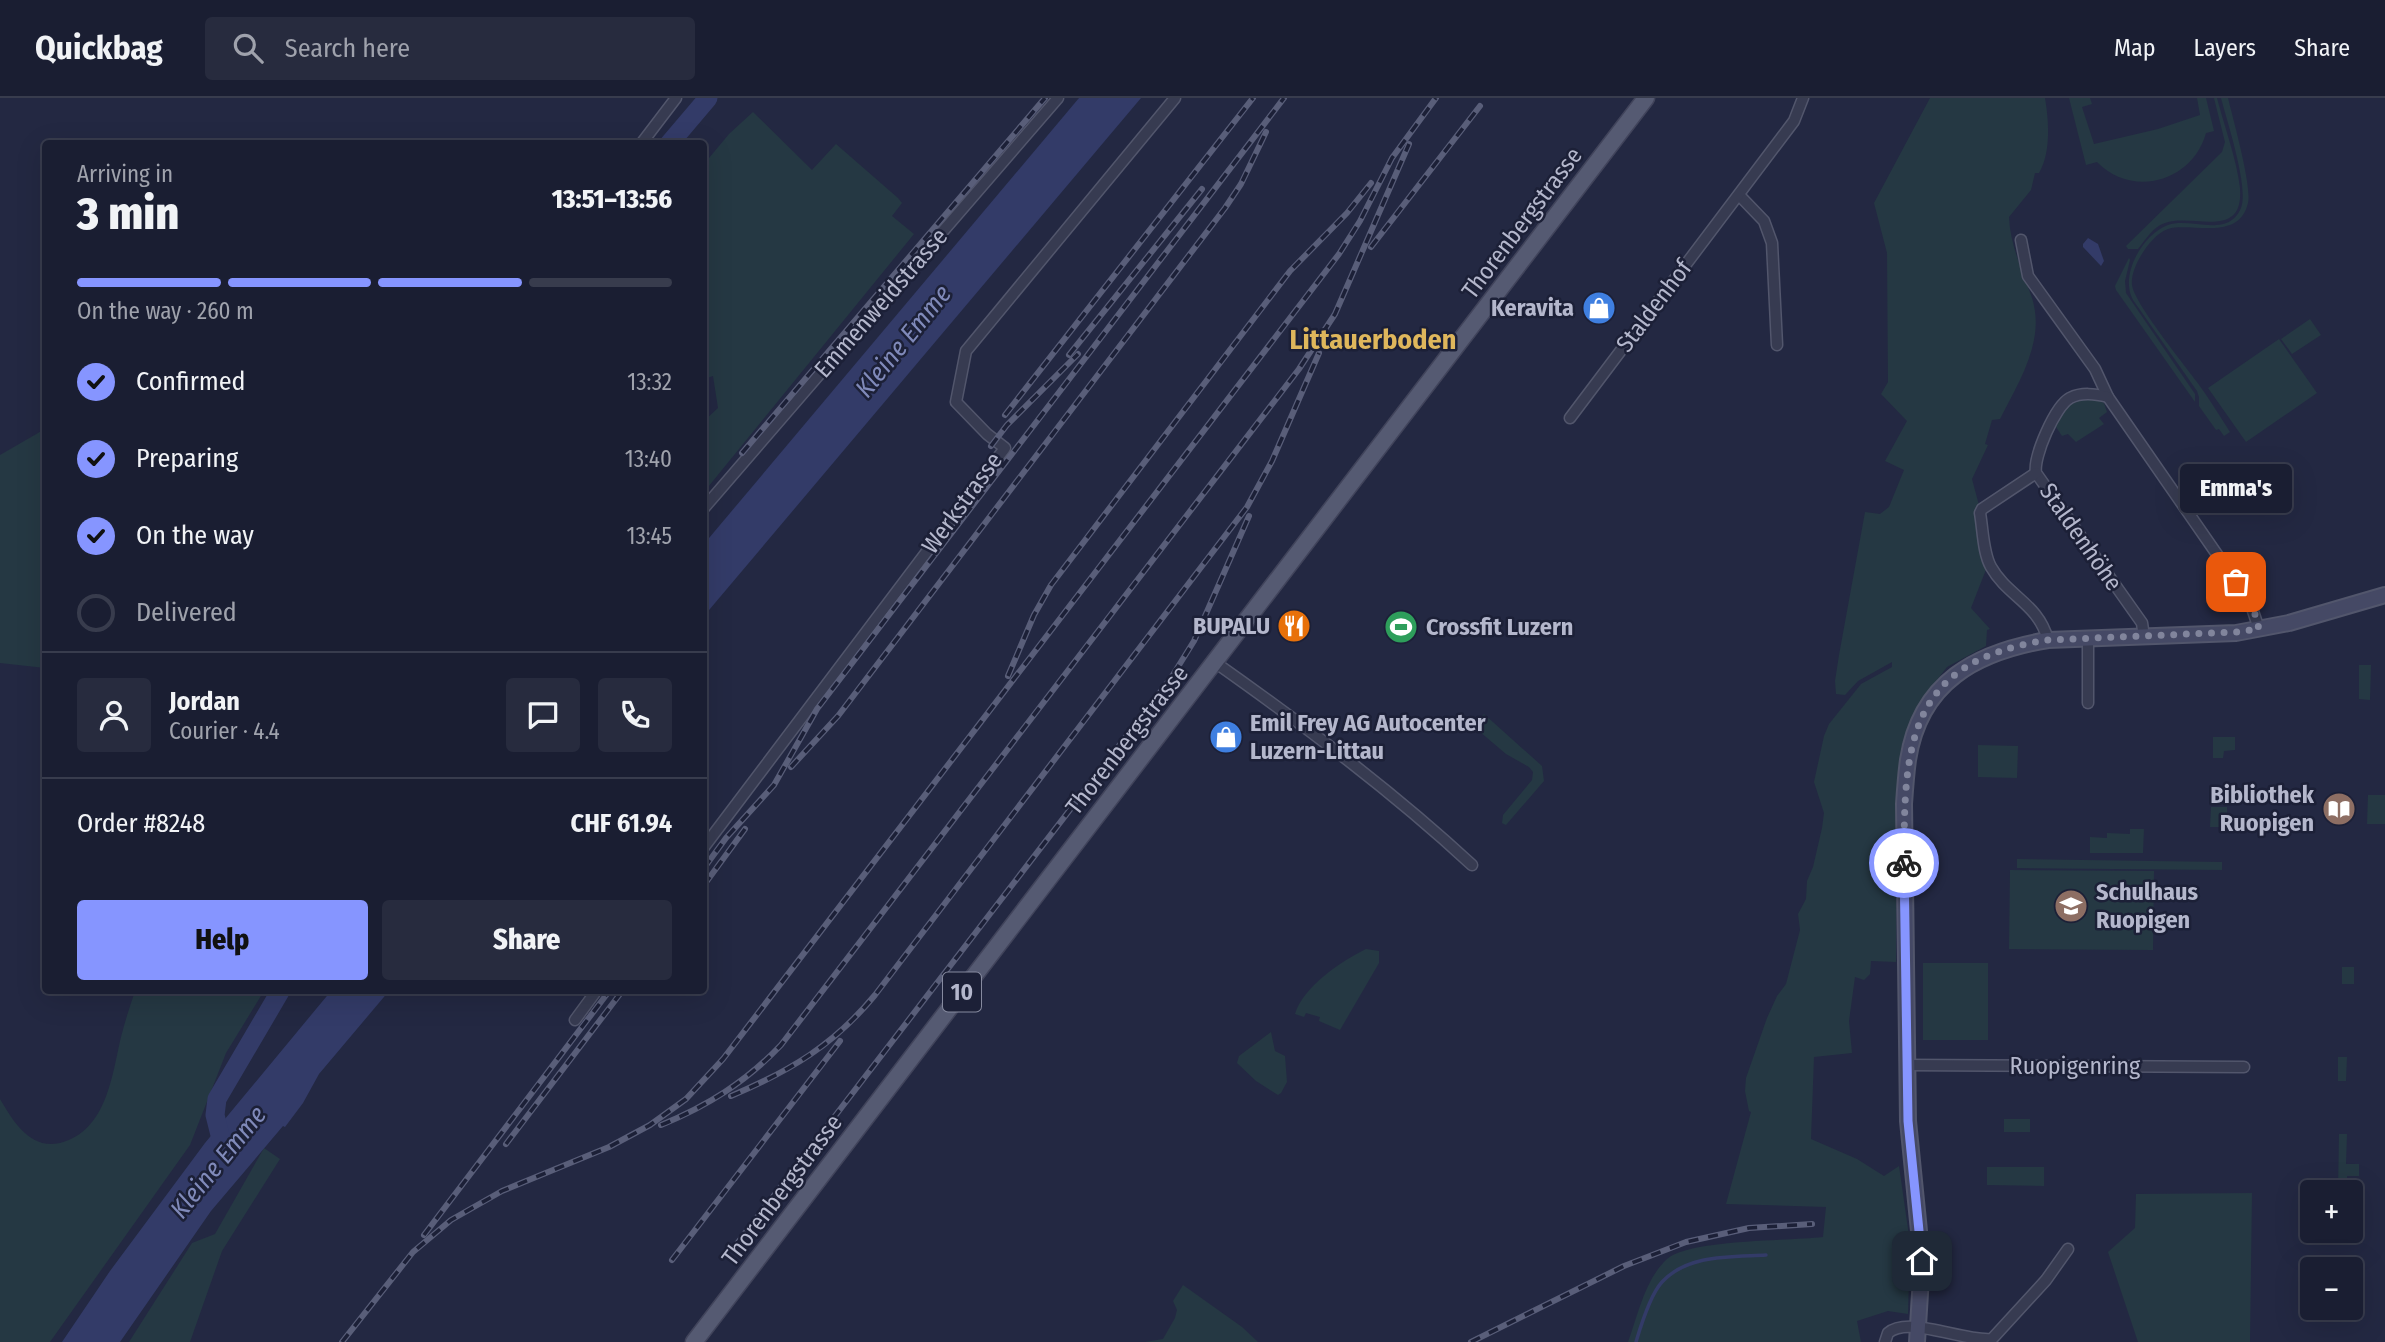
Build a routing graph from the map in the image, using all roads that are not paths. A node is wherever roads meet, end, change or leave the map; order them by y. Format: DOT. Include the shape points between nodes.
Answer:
graph roads {
  1 [pos="676,98"];
  2 [pos="1058,98"];
  3 [pos="1175,98"];
  4 [pos="1646,98"];
  5 [pos="1803,98"];
  6 [pos="644,140"];
  7 [pos="1739,195"];
  8 [pos="2021,240"];
  9 [pos="1777,345"];
  10 [pos="2108,397"];
  11 [pos="1570,418"];
  12 [pos="2036,474"];
  13 [pos="707,505"];
  14 [pos="2385,595"];
  15 [pos="2259,629"];
  16 [pos="2144,637"];
  17 [pos="2088,639"];
  18 [pos="2048,640"];
  19 [pos="1216,663"];
  20 [pos="2088,703"];
  21 [pos="707,843"];
  22 [pos="1472,865"];
  23 [pos="594,994"];
  24 [pos="575,1020"];
  25 [pos="1906,1065"];
  26 [pos="2244,1067"];
  27 [pos="2068,1249"];
  28 [pos="1917,1335"];
  29 [pos="694,1342"];
  30 [pos="1885,1342"];
  1 -- 6 [label="street"];
  2 -- 13 [label="street, Emmenweidstrasse"];
  3 -- 21 [label="street, Werkstrasse" via="966,351 956,402 1005,448"];
  4 -- 19 [label="main road, Thorenbergstrasse / 10"];
  5 -- 7 [label="street, Staldenhof" via="1794,121"];
  7 -- 9 [label="street" via="1764,221 1772,243"];
  7 -- 11 [label="street, Staldenhof"];
  8 -- 10 [label="street" via="2028,276 2095,369"];
  10 -- 12 [label="street, Staldenhöhe" via="2082,394 2064,402 2036,458"];
  10 -- 15 [label="street" via="2250,602"];
  12 -- 16 [label="street, Staldenhöhe" via="2142,623"];
  12 -- 18 [label="street" via="1980,513 1992,569 2032,608"];
  14 -- 15 [label="street"];
  15 -- 16 [label="street"];
  16 -- 17 [label="street"];
  17 -- 18 [label="street"];
  17 -- 20 [label="street"];
  18 -- 25 [label="street" via="1996,652 1959,671 1923,712 1915,733 1904,804"];
  19 -- 22 [label="street" via="1323,740 1423,819"];
  19 -- 29 [label="main road, Thorenbergstrasse / 10"];
  23 -- 24 [label="street"];
  25 -- 26 [label="street, Ruopigenring"];
  25 -- 28 [label="street" via="1921,1242"];
  27 -- 28 [label="street" via="1992,1339"];
  28 -- 30 [label="street" via="1901,1326 1894,1328"];
}
